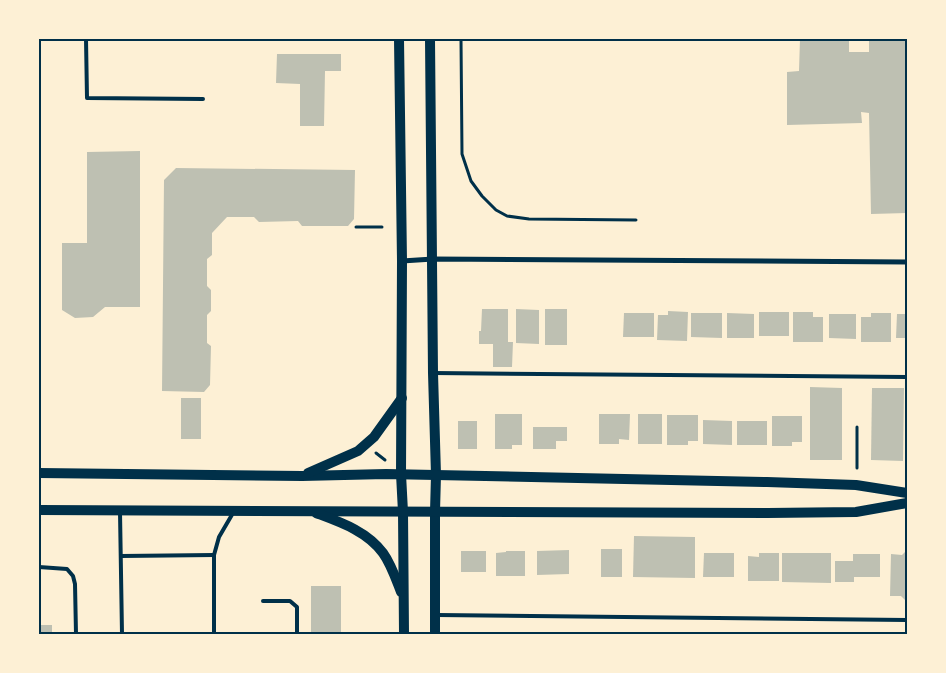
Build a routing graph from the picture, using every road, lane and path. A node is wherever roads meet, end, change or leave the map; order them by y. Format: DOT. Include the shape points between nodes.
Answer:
graph roads {
  1 [pos="86,39"];
  2 [pos="399,39"];
  3 [pos="430,39"];
  4 [pos="461,39"];
  5 [pos="203,99"];
  6 [pos="636,220"];
  7 [pos="356,227"];
  8 [pos="382,227"];
  9 [pos="433,259"];
  10 [pos="402,261"];
  11 [pos="907,262"];
  12 [pos="433,373"];
  13 [pos="907,377"];
  14 [pos="402,398"];
  15 [pos="857,427"];
  16 [pos="375,451"];
  17 [pos="386,460"];
  18 [pos="857,468"];
  19 [pos="39,473"];
  20 [pos="401,474"];
  21 [pos="436,475"];
  22 [pos="302,476"];
  23 [pos="907,493"];
  24 [pos="907,503"];
  25 [pos="39,510"];
  26 [pos="120,510"];
  27 [pos="234,510"];
  28 [pos="310,510"];
  29 [pos="403,512"];
  30 [pos="435,512"];
  31 [pos="214,555"];
  32 [pos="121,556"];
  33 [pos="39,567"];
  34 [pos="404,598"];
  35 [pos="263,601"];
  36 [pos="435,615"];
  37 [pos="907,620"];
  38 [pos="76,634"];
  39 [pos="122,634"];
  40 [pos="214,634"];
  41 [pos="297,634"];
  42 [pos="404,634"];
  43 [pos="435,634"];
  1 -- 5 [label="lane" via="86,98"];
  2 -- 10 [label="main road"];
  3 -- 9 [label="main road"];
  4 -- 6 [label="path" via="462,154 472,181 482,196 507,216"];
  7 -- 8 [label="path"];
  9 -- 10 [label="street"];
  9 -- 11 [label="street"];
  9 -- 12 [label="main road"];
  10 -- 14 [label="main road"];
  12 -- 13 [label="lane"];
  12 -- 21 [label="main road"];
  14 -- 20 [label="main road"];
  14 -- 22 [label="main road" via="374,436 358,451"];
  15 -- 18 [label="path"];
  16 -- 17 [label="path"];
  19 -- 22 [label="main road"];
  20 -- 21 [label="main road"];
  20 -- 22 [label="main road"];
  20 -- 29 [label="main road"];
  21 -- 23 [label="main road" via="856,485"];
  21 -- 30 [label="main road"];
  24 -- 30 [label="main road" via="856,512"];
  25 -- 26 [label="main road"];
  26 -- 27 [label="main road"];
  26 -- 32 [label="lane"];
  27 -- 28 [label="main road"];
  27 -- 31 [label="lane" via="219,537"];
  28 -- 29 [label="main road"];
  28 -- 34 [label="main road" via="372,540 391,567"];
  29 -- 30 [label="main road"];
  29 -- 34 [label="main road"];
  30 -- 36 [label="main road"];
  31 -- 32 [label="lane"];
  31 -- 40 [label="lane"];
  32 -- 39 [label="lane"];
  33 -- 38 [label="lane" via="67,569 73,576 76,584"];
  34 -- 42 [label="main road"];
  35 -- 41 [label="lane" via="290,601 297,607"];
  36 -- 37 [label="lane"];
  36 -- 43 [label="main road"];
}
